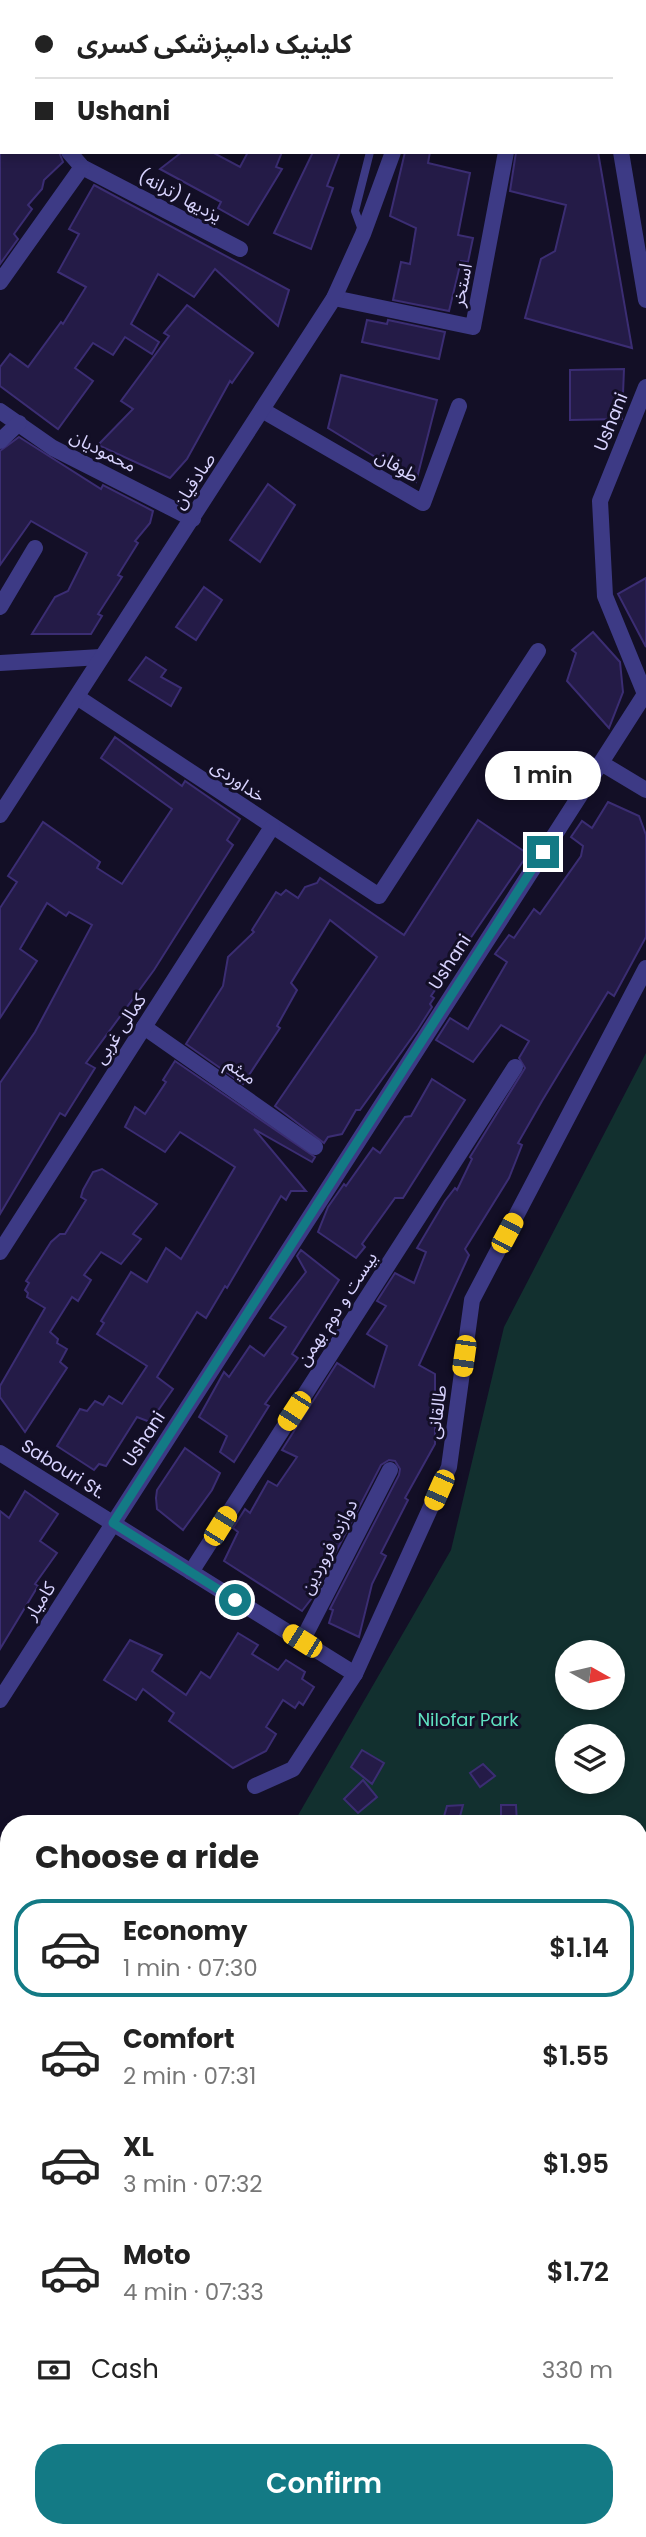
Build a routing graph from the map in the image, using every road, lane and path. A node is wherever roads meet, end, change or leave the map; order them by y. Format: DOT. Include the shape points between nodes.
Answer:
graph roads {
  1 [pos="71,154"];
  2 [pos="369,154"];
  3 [pos="392,154"];
  4 [pos="506,154"];
  5 [pos="621,154"];
  6 [pos="82,167"];
  7 [pos="363,234"];
  8 [pos="240,249"];
  9 [pos="0,282"];
  10 [pos="334,298"];
  11 [pos="646,300"];
  12 [pos="646,387"];
  13 [pos="459,406"];
  14 [pos="262,410"];
  15 [pos="0,411"];
  16 [pos="19,424"];
  17 [pos="0,441"];
  18 [pos="193,519"];
  19 [pos="35,548"];
  20 [pos="0,607"];
  21 [pos="538,651"];
  22 [pos="101,657"];
  23 [pos="0,663"];
  24 [pos="77,697"];
  25 [pos="601,763"];
  26 [pos="646,790"];
  27 [pos="0,815"];
  28 [pos="272,827"];
  29 [pos="646,968"];
  30 [pos="144,1027"];
  31 [pos="515,1067"];
  32 [pos="315,1147"];
  33 [pos="0,1252"];
  34 [pos="0,1453"];
  35 [pos="390,1470"];
  36 [pos="113,1523"];
  37 [pos="191,1572"];
  38 [pos="302,1641"];
  39 [pos="355,1674"];
  40 [pos="0,1700"];
  41 [pos="255,1786"];
  1 -- 6 [label="street, یزدیها (ترانه)"];
  2 -- 7 [label="lane" via="355,211"];
  3 -- 7 [label="street, صادقیان"];
  4 -- 10 [label="street, استخر" via="473,327"];
  5 -- 11 [label="street"];
  6 -- 8 [label="street, یزدیها (ترانه)"];
  6 -- 9 [label="street"];
  7 -- 10 [label="street, صادقیان"];
  10 -- 14 [label="street, صادقیان"];
  12 -- 25 [label="street, Ushani" via="600,501 605,596 645,694"];
  13 -- 14 [label="street, طوفان" via="423,503"];
  14 -- 18 [label="street, صادقیان"];
  15 -- 16 [label="street, محمودیان"];
  16 -- 17 [label="street"];
  16 -- 18 [label="street, محمودیان" via="53,448"];
  18 -- 22 [label="street, صادقیان"];
  19 -- 20 [label="street"];
  21 -- 28 [label="street, خداوردی" via="379,895"];
  22 -- 23 [label="street"];
  22 -- 24 [label="street, صادقیان"];
  24 -- 27 [label="street, صادقیان"];
  24 -- 28 [label="street, خداوردی"];
  25 -- 26 [label="street"];
  25 -- 36 [label="street, Ushani"];
  28 -- 30 [label="street, کمالی غربی"];
  29 -- 39 [label="street, طالقانی" via="472,1300 449,1466"];
  30 -- 32 [label="street, میثم"];
  30 -- 33 [label="street, کمالی غربی"];
  31 -- 37 [label="street, بیست و دوم بهمن"];
  34 -- 36 [label="street, Sabouri St."];
  35 -- 38 [label="street, دوازده فروردین"];
  36 -- 37 [label="street, Sabouri St."];
  36 -- 40 [label="street, کامیار"];
  37 -- 38 [label="street, Sabouri St."];
  38 -- 39 [label="street, Sabouri St."];
  39 -- 41 [label="street, طالقانی" via="293,1769"];
}
